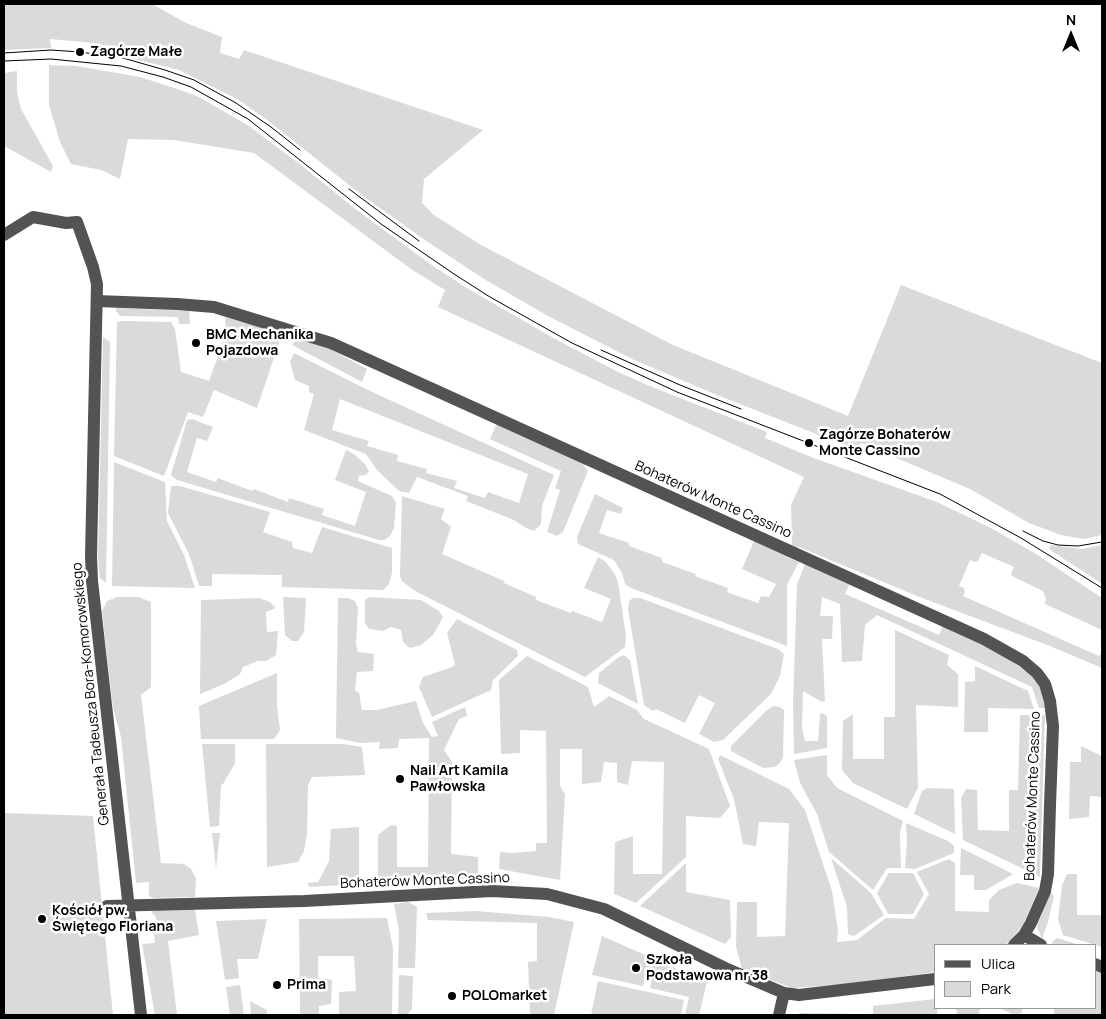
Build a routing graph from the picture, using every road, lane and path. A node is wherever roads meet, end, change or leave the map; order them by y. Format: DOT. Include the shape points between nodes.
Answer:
graph roads {
  1 [pos="4,235"];
  2 [pos="97,302"];
  3 [pos="107,906"];
  4 [pos="130,906"];
  5 [pos="1024,935"];
  6 [pos="1015,944"];
  7 [pos="1038,944"];
  8 [pos="934,979"];
  9 [pos="784,993"];
  10 [pos="142,1015"];
  11 [pos="780,1015"];
  1 -- 2 [label="street, Generała Tadeusza Bora-Komorowskiego" via="33,218 77,222 93,267"];
  2 -- 4 [label="street, Generała Tadeusza Bora-Komorowskiego" via="92,581"];
  2 -- 5 [label="street, Bohaterów Monte Cassino" via="214,307 331,343 984,639 1023,661 1046,684 1053,726 1048,874 1045,891"];
  3 -- 4 [label="street, Bohaterów Monte Cassino"];
  4 -- 9 [label="street, Bohaterów Monte Cassino" via="492,891 547,894 604,909"];
  4 -- 10 [label="street, Generała Tadeusza Bora-Komorowskiego"];
  5 -- 6 [label="street, Bohaterów Monte Cassino"];
  5 -- 7 [label="street"];
  8 -- 9 [label="street, Bohaterów Monte Cassino" via="799,995"];
  9 -- 11 [label="street"];
}
